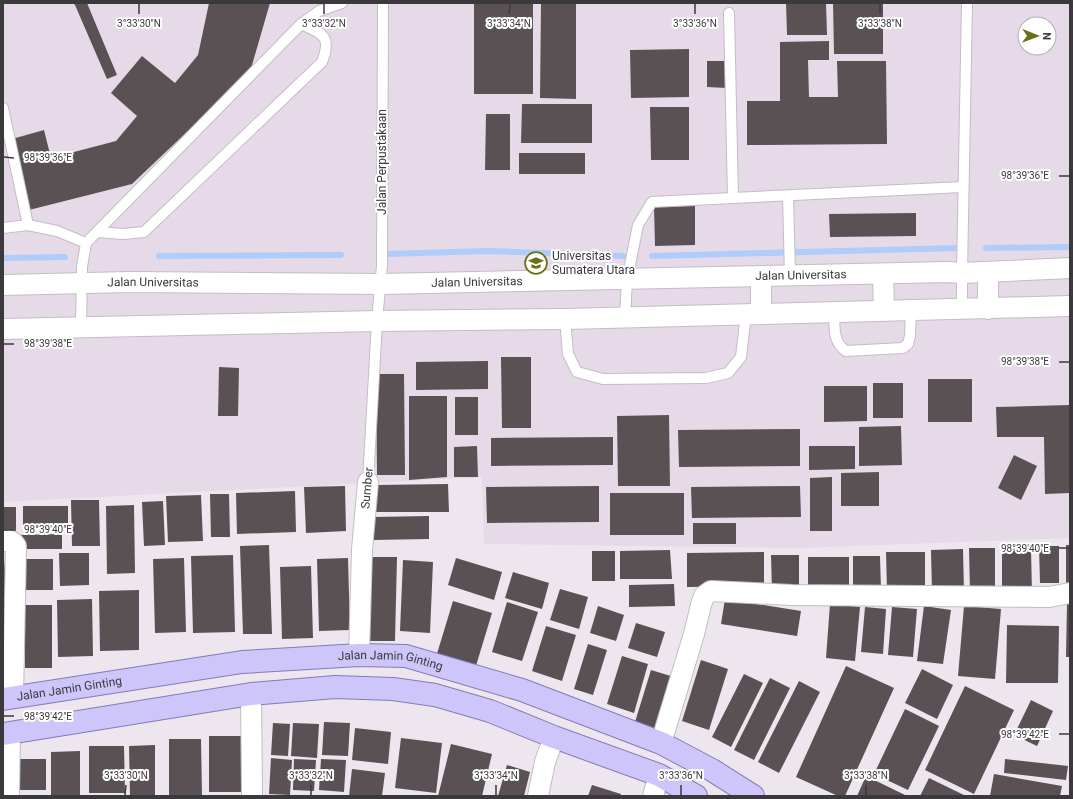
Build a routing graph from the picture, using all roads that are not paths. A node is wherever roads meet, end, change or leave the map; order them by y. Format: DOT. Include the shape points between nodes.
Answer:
graph roads {
  1 [pos="342,3"];
  2 [pos="383,3"];
  3 [pos="967,3"];
  4 [pos="319,7"];
  5 [pos="729,13"];
  6 [pos="301,24"];
  7 [pos="3,108"];
  8 [pos="963,187"];
  9 [pos="788,196"];
  10 [pos="733,198"];
  11 [pos="28,225"];
  12 [pos="3,228"];
  13 [pos="97,232"];
  14 [pos="86,243"];
  15 [pos="1070,268"];
  16 [pos="988,272"];
  17 [pos="962,273"];
  18 [pos="883,274"];
  19 [pos="790,276"];
  20 [pos="761,277"];
  21 [pos="627,280"];
  22 [pos="82,284"];
  23 [pos="381,284"];
  24 [pos="3,285"];
  25 [pos="1070,306"];
  26 [pos="962,309"];
  27 [pos="988,309"];
  28 [pos="884,310"];
  29 [pos="911,310"];
  30 [pos="834,312"];
  31 [pos="754,314"];
  32 [pos="625,317"];
  33 [pos="565,319"];
  34 [pos="377,321"];
  35 [pos="81,327"];
  36 [pos="3,329"];
  37 [pos="368,482"];
  38 [pos="3,541"];
  39 [pos="1070,594"];
  40 [pos="359,655"];
  41 [pos="251,694"];
  42 [pos="8,698"];
  43 [pos="6,733"];
  44 [pos="554,737"];
  45 [pos="661,743"];
  46 [pos="659,775"];
  47 [pos="9,796"];
  48 [pos="252,796"];
  49 [pos="538,796"];
  50 [pos="653,796"];
  51 [pos="696,796"];
  52 [pos="753,796"];
  1 -- 4 [label="lane"];
  2 -- 23 [label="lane, Jalan Perpustakaan"];
  3 -- 8 [label="lane"];
  4 -- 6 [label="lane"];
  5 -- 10 [label="lane"];
  6 -- 13 [label="lane"];
  6 -- 13 [label="lane" via="326,39 327,49 322,62 144,232"];
  7 -- 11 [label="lane"];
  8 -- 9 [label="lane"];
  8 -- 17 [label="lane"];
  9 -- 10 [label="lane"];
  9 -- 19 [label="lane"];
  10 -- 21 [label="lane" via="652,202 638,225"];
  11 -- 12 [label="lane"];
  11 -- 14 [label="lane" via="57,231"];
  13 -- 14 [label="lane"];
  14 -- 22 [label="lane"];
  15 -- 16 [label="street, Jalan Universitas"];
  16 -- 17 [label="street, Jalan Universitas"];
  16 -- 27 [label="street"];
  17 -- 18 [label="street, Jalan Universitas"];
  17 -- 26 [label="lane"];
  18 -- 19 [label="street, Jalan Universitas"];
  18 -- 28 [label="street"];
  19 -- 20 [label="street, Jalan Universitas"];
  20 -- 21 [label="street, Jalan Universitas"];
  20 -- 31 [label="street"];
  21 -- 23 [label="street, Jalan Universitas"];
  21 -- 32 [label="lane"];
  22 -- 23 [label="street, Jalan Universitas"];
  22 -- 24 [label="street, Jalan Universitas"];
  22 -- 35 [label="lane"];
  23 -- 34 [label="lane, Jalan Perpustakaan"];
  25 -- 27 [label="street"];
  26 -- 27 [label="street"];
  26 -- 29 [label="street"];
  28 -- 29 [label="street"];
  28 -- 30 [label="street"];
  29 -- 30 [label="lane" via="910,336 908,344 903,348 846,351 835,338"];
  30 -- 31 [label="street"];
  31 -- 32 [label="street"];
  31 -- 33 [label="lane" via="741,357 728,373 706,378 603,379 577,372 568,354"];
  32 -- 33 [label="street"];
  33 -- 34 [label="street"];
  34 -- 35 [label="street"];
  34 -- 37 [label="lane, Sumber"];
  35 -- 36 [label="street"];
  37 -- 40 [label="street, Sumber" via="362,550"];
  38 -- 42 [label="street" via="10,540 16,546"];
  39 -- 45 [label="street" via="1049,597 792,595 711,591 704,596"];
  40 -- 42 [label="main road, Jalan Jamin Ginting" via="242,662"];
  40 -- 45 [label="main road, Jalan Jamin Ginting" via="406,656 522,690"];
  41 -- 43 [label="main road"];
  41 -- 44 [label="main road" via="335,687 393,689 435,695 490,711"];
  41 -- 48 [label="street"];
  43 -- 47 [label="street"];
  44 -- 46 [label="main road"];
  44 -- 49 [label="street" via="545,762"];
  45 -- 52 [label="main road, Jalan Jamin Ginting" via="712,770"];
  46 -- 50 [label="street"];
  46 -- 51 [label="main road"];
}
